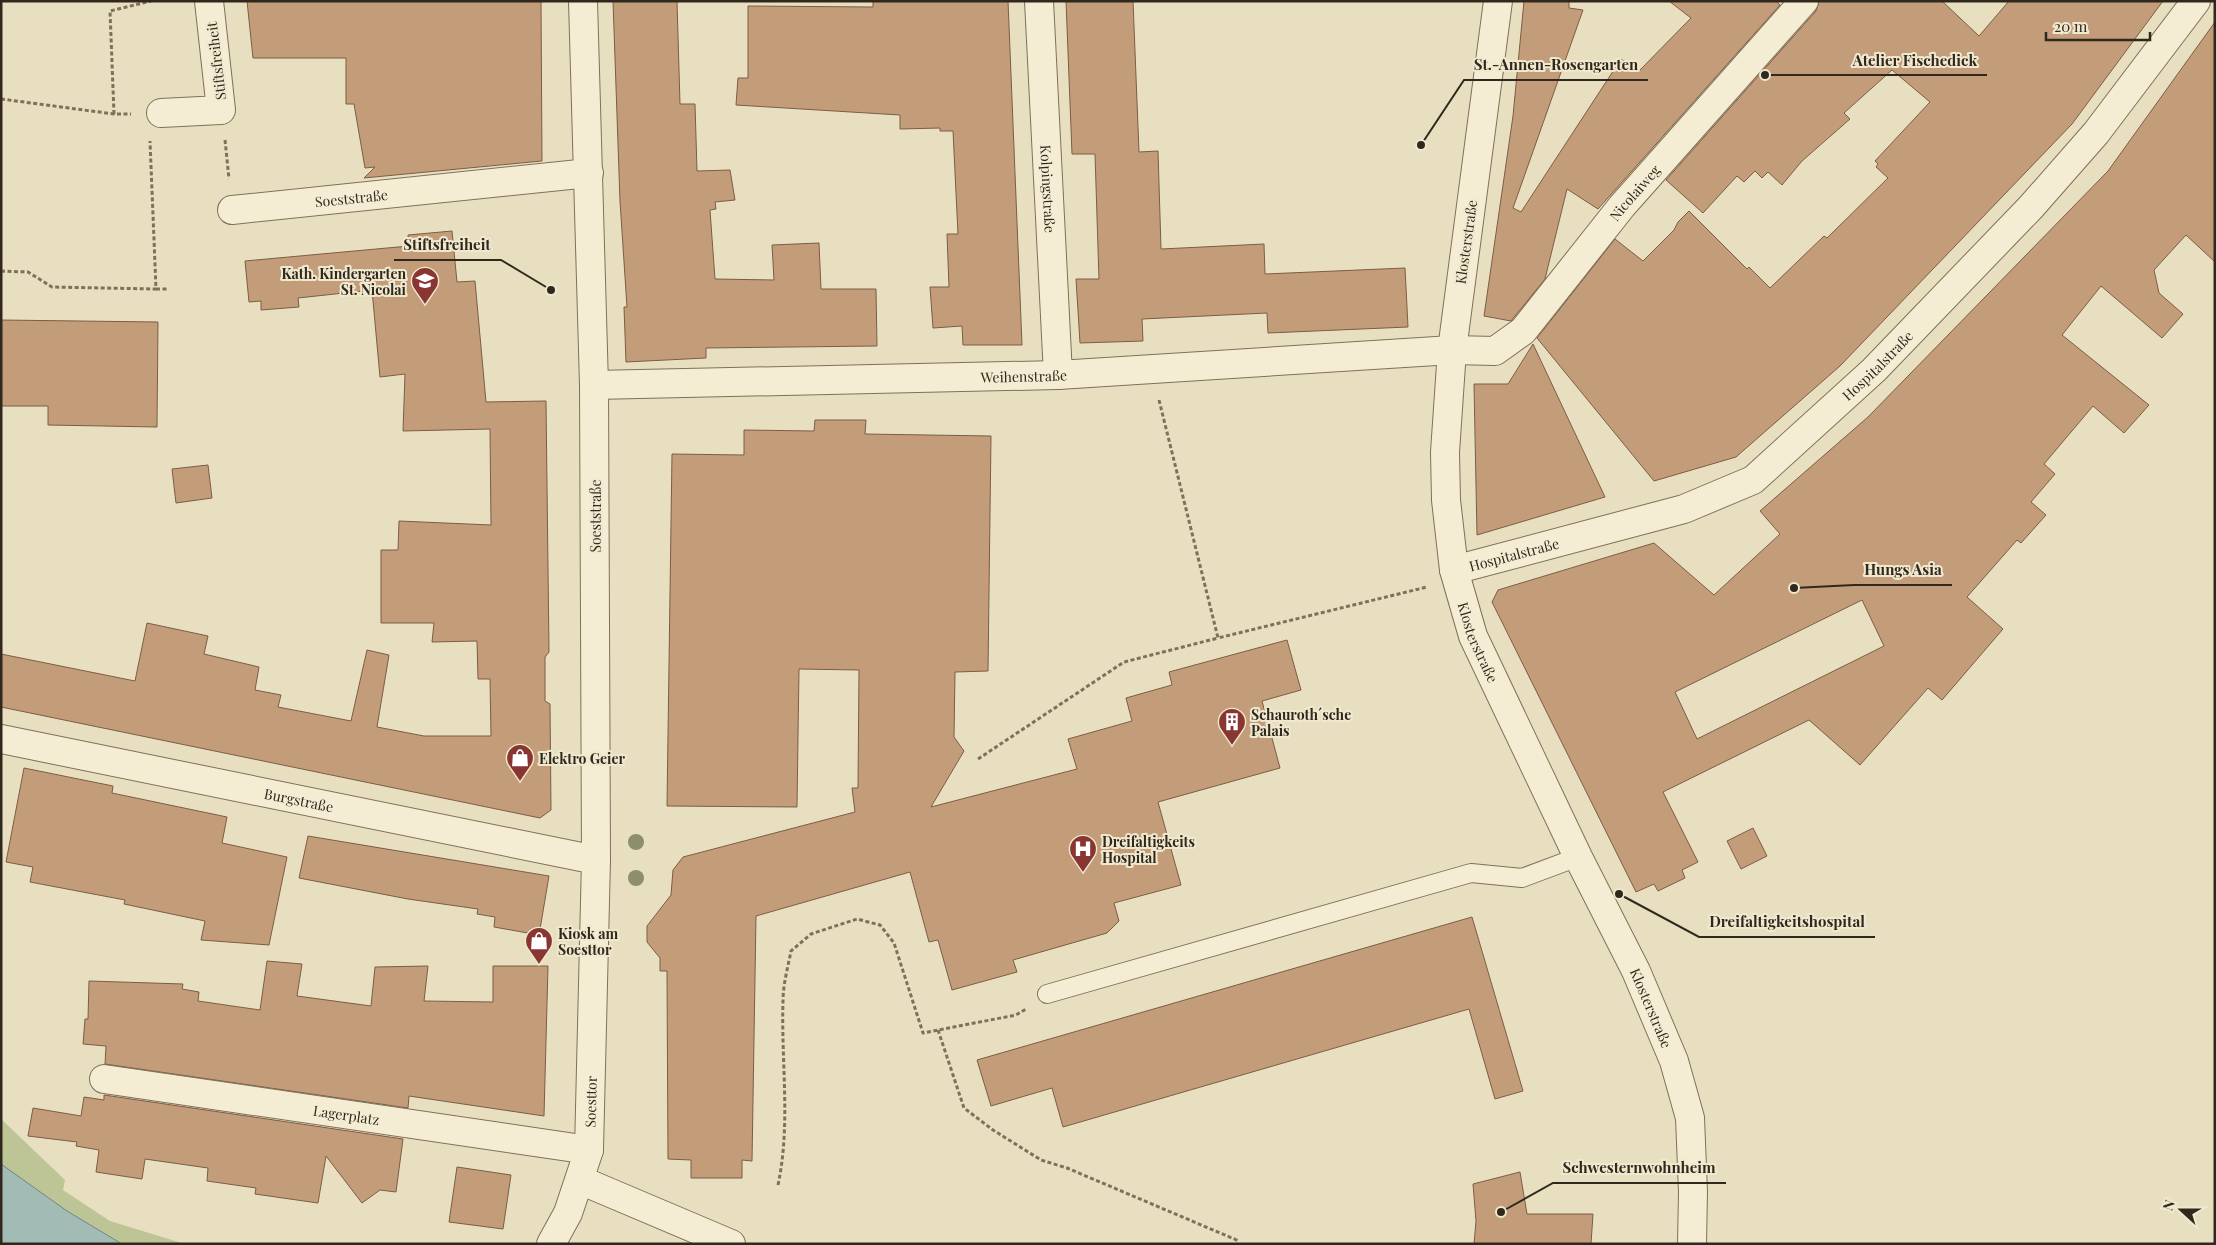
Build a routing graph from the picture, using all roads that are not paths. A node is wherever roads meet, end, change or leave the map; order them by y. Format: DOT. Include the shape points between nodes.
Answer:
graph roads {
  1 [pos="209,1"];
  2 [pos="583,1"];
  3 [pos="1039,1"];
  4 [pos="1498,1"];
  5 [pos="1804,1"];
  6 [pos="2196,1"];
  7 [pos="155,114"];
  8 [pos="589,173"];
  9 [pos="232,210"];
  10 [pos="1452,350"];
  11 [pos="1058,375"];
  12 [pos="594,385"];
  13 [pos="1455,575"];
  14 [pos="1,739"];
  15 [pos="1578,857"];
  16 [pos="596,860"];
  17 [pos="1047,994"];
  18 [pos="104,1079"];
  19 [pos="589,1150"];
  20 [pos="580,1180"];
  21 [pos="551,1244"];
  22 [pos="730,1244"];
  23 [pos="1692,1244"];
  1 -- 7 [label="street, Stiftsfreiheit" via="221,110"];
  2 -- 8 [label="street, Soeststraße"];
  3 -- 11 [label="street, Kolpingstraße"];
  4 -- 10 [label="street, Klosterstraße"];
  5 -- 10 [label="street, Nicolaiweg" via="1622,206 1523,331 1495,351"];
  6 -- 13 [label="street, Hospitalstraße" via="2096,133 2031,206 1874,370 1753,480 1684,509"];
  8 -- 9 [label="street, Soeststraße"];
  8 -- 12 [label="street, Soeststraße"];
  10 -- 11 [label="street, Weihenstraße"];
  10 -- 13 [label="street, Klosterstraße" via="1445,452 1446,500"];
  11 -- 12 [label="street, Weihenstraße"];
  12 -- 16 [label="street, Soeststraße"];
  13 -- 15 [label="street, Klosterstraße" via="1473,636"];
  14 -- 16 [label="street, Burgstraße"];
  15 -- 17 [label="lane" via="1522,878 1471,873"];
  15 -- 23 [label="street, Klosterstraße" via="1636,971 1674,1061 1690,1118"];
  16 -- 19 [label="street, Soesttor"];
  18 -- 19 [label="street, Lagerplatz"];
  19 -- 20 [label="street, Soesttor"];
  20 -- 21 [label="street, Soesttor" via="568,1213"];
  20 -- 22 [label="street"];
}
